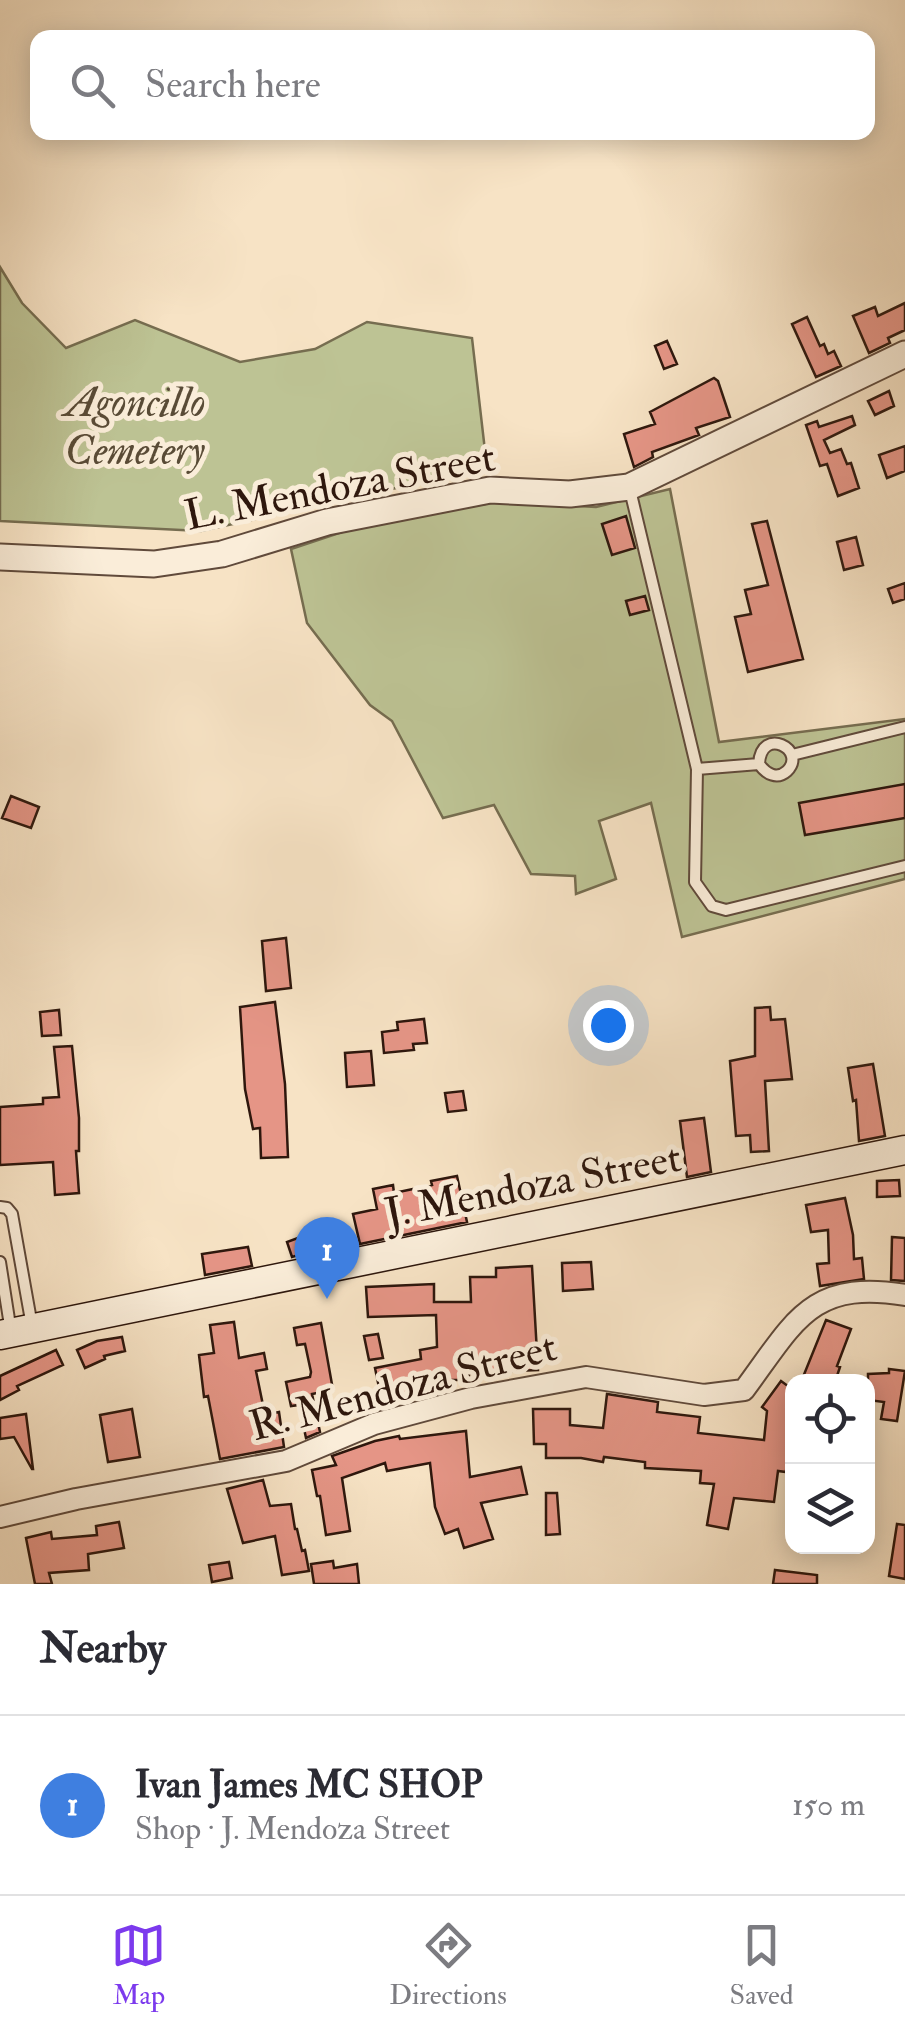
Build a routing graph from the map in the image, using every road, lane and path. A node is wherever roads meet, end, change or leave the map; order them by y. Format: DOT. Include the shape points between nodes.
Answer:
graph roads {
  1 [pos="905,354"];
  2 [pos="629,487"];
  3 [pos="0,557"];
  4 [pos="905,727"];
  5 [pos="792,755"];
  6 [pos="760,764"];
  7 [pos="697,769"];
  8 [pos="905,866"];
  9 [pos="905,1150"];
  10 [pos="0,1207"];
  11 [pos="0,1262"];
  12 [pos="905,1295"];
  13 [pos="14,1332"];
  14 [pos="0,1517"];
  1 -- 2 [label="street, L. Mendoza Street"];
  2 -- 3 [label="street, L. Mendoza Street" via="570,494 490,490 154,564"];
  2 -- 7 [label="lane"];
  4 -- 5 [label="lane"];
  5 -- 6 [label="lane" via="776,743 766,746"];
  5 -- 6 [label="lane" via="785,774 765,772"];
  6 -- 7 [label="lane"];
  7 -- 8 [label="lane" via="695,882 712,906 726,910"];
  9 -- 13 [label="main road, J. Mendoza Street"];
  10 -- 13 [label="lane" via="12,1214"];
  11 -- 13 [label="lane"];
  12 -- 14 [label="street, R. Mendoza Street" via="840,1292 803,1311 744,1390 704,1395 586,1377 374,1424 286,1460"];
}
